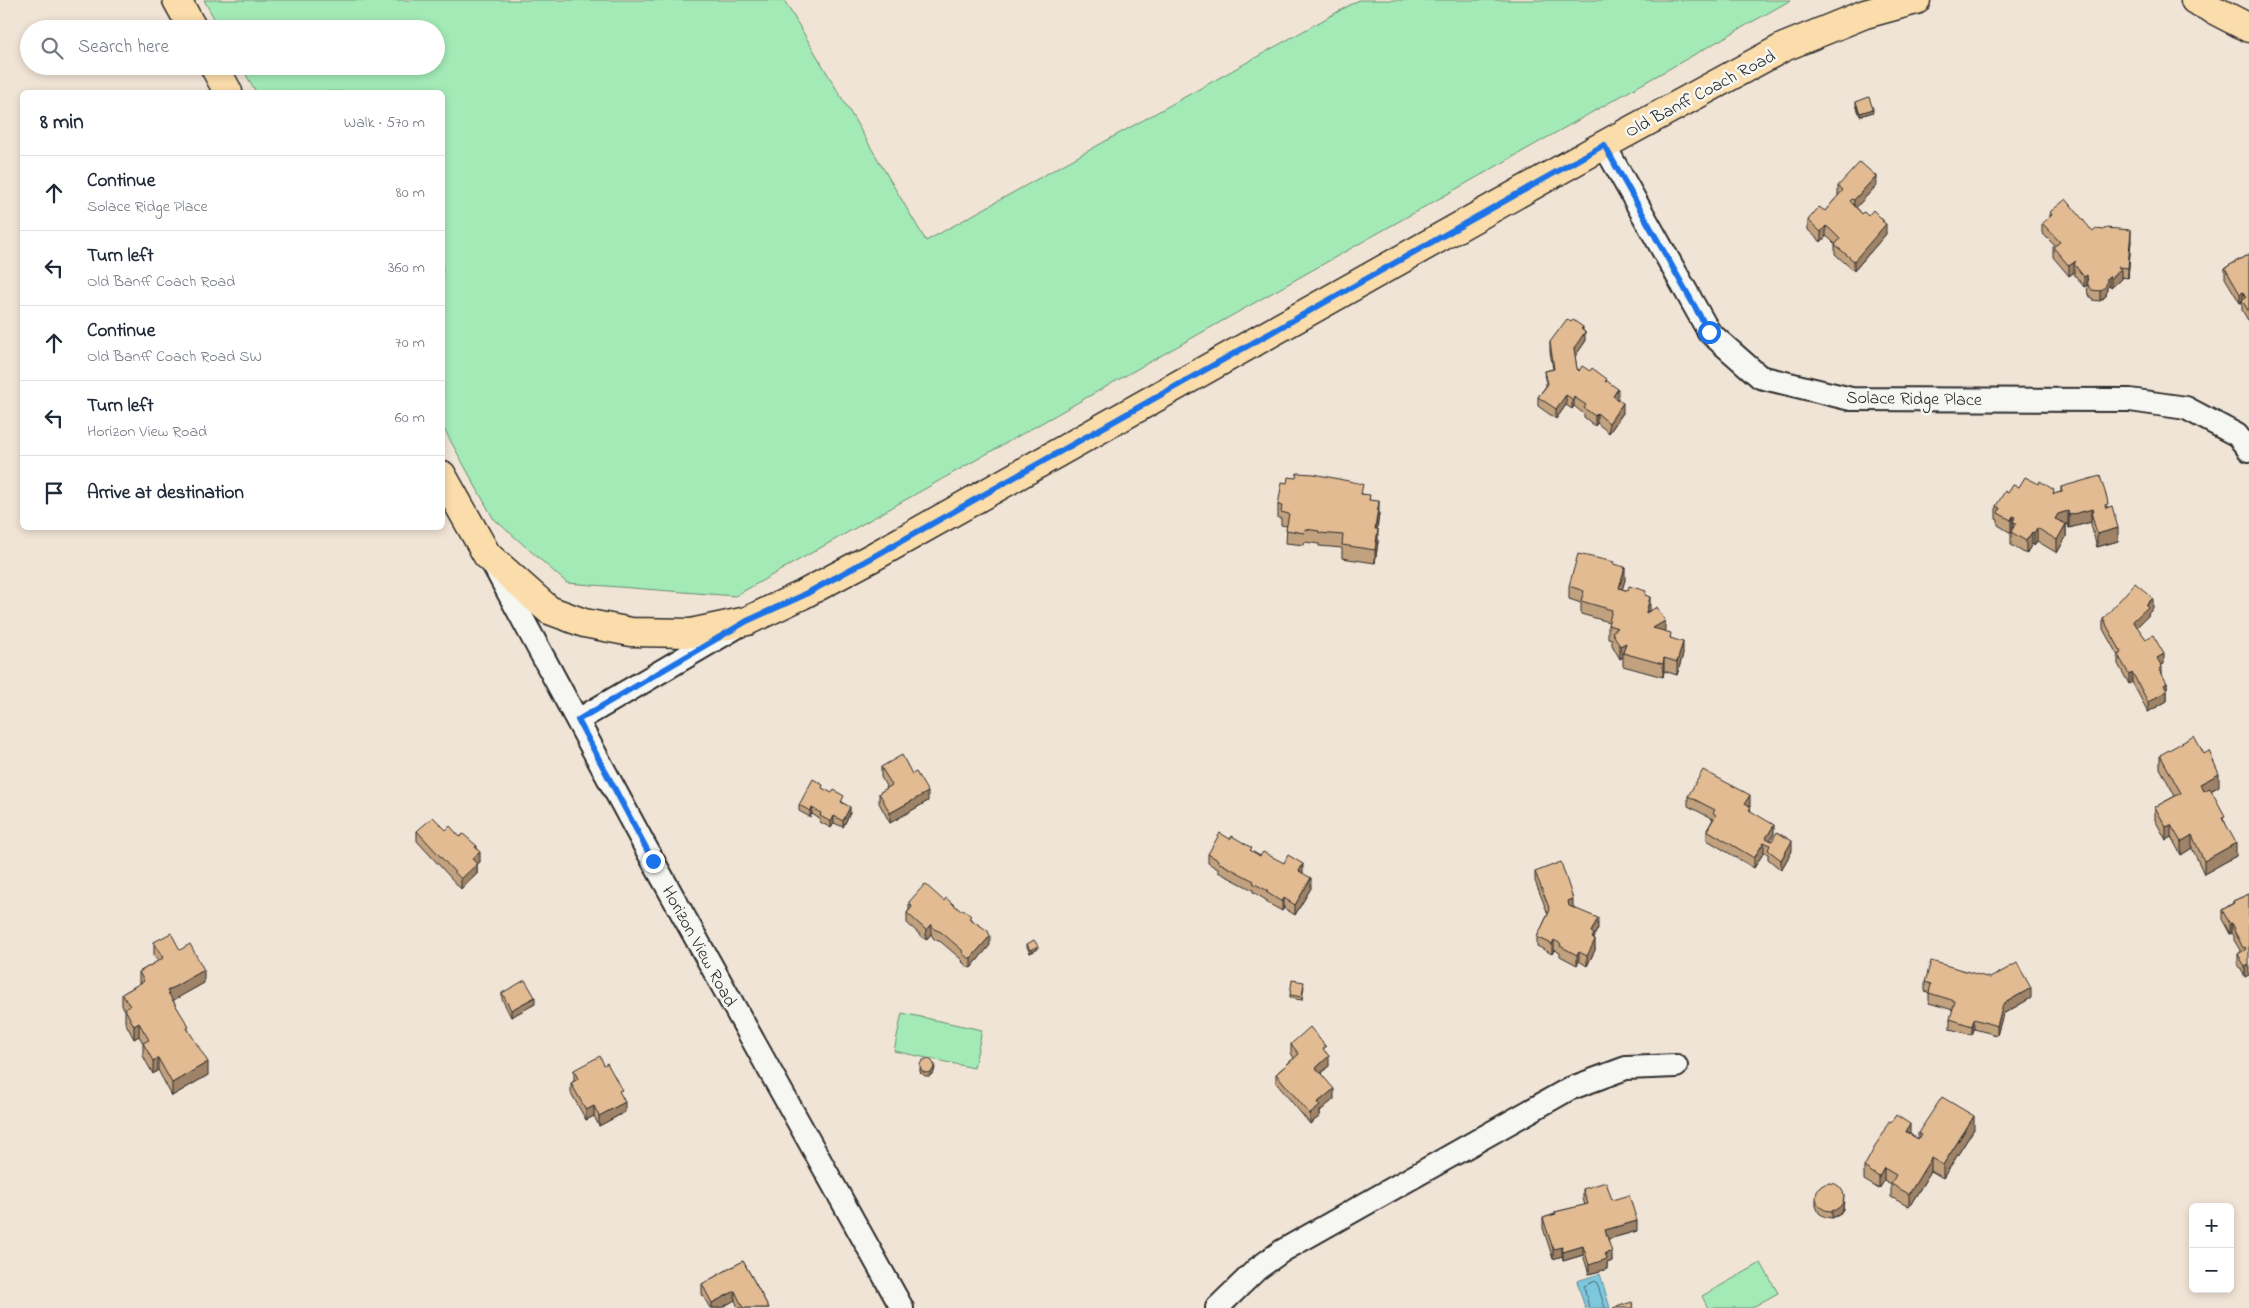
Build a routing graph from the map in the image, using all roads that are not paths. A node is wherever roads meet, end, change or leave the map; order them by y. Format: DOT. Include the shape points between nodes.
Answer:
graph roads {
  1 [pos="177,0"];
  2 [pos="1916,0"];
  3 [pos="2195,0"];
  4 [pos="188,20"];
  5 [pos="2249,28"];
  6 [pos="219,75"];
  7 [pos="227,90"];
  8 [pos="1604,145"];
  9 [pos="2249,450"];
  10 [pos="445,480"];
  11 [pos="488,555"];
  12 [pos="747,621"];
  13 [pos="578,720"];
  14 [pos="1676,1066"];
  15 [pos="902,1308"];
  16 [pos="1217,1308"];
  1 -- 4 [label="main road"];
  2 -- 8 [label="main road, Old Banff Coach Road" via="1865,14 1784,47"];
  3 -- 5 [label="main road"];
  6 -- 7 [label="main road"];
  8 -- 9 [label="street, Solace Ridge Place" via="1709,332 1760,378 1851,399 2130,400 2186,408 2237,435"];
  8 -- 12 [label="main road, Old Banff Coach Road" via="882,552 802,596"];
  10 -- 11 [label="main road, Old Banff Coach Road"];
  11 -- 12 [label="main road, Old Banff Coach Road" via="549,610 584,623 631,632 691,633"];
  11 -- 13 [label="street, Horizon View Road"];
  12 -- 13 [label="street"];
  13 -- 15 [label="street, Horizon View Road"];
  14 -- 16 [label="street" via="1626,1068 1569,1089 1282,1251 1257,1269"];
}
